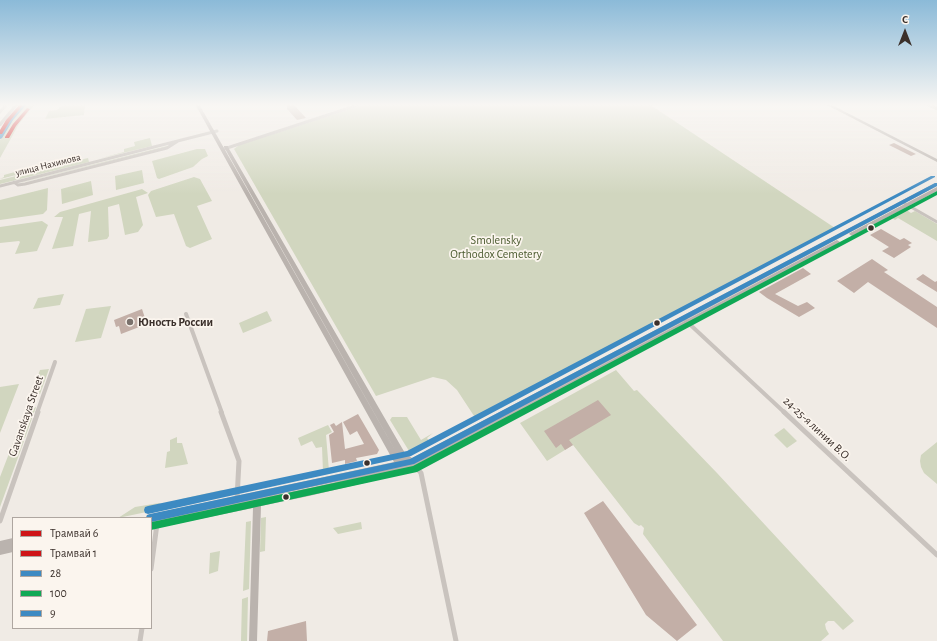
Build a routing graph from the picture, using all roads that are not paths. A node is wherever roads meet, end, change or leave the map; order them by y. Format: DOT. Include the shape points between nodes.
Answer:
graph roads {
  1 [pos="204,134"];
  2 [pos="217,134"];
  3 [pos="269,134"];
  4 [pos="886,134"];
  5 [pos="888,134"];
  6 [pos="225,148"];
  7 [pos="937,160"];
  8 [pos="937,184"];
  9 [pos="0,186"];
  10 [pos="937,189"];
  11 [pos="905,203"];
  12 [pos="937,222"];
  13 [pos="186,314"];
  14 [pos="686,320"];
  15 [pos="55,362"];
  16 [pos="414,464"];
  17 [pos="401,465"];
  18 [pos="237,499"];
  19 [pos="257,499"];
  20 [pos="0,521"];
  21 [pos="156,522"];
  22 [pos="12,542"];
  23 [pos="0,545"];
  24 [pos="12,548"];
  25 [pos="0,551"];
  26 [pos="937,555"];
  27 [pos="152,560"];
  28 [pos="142,629"];
  29 [pos="140,641"];
  30 [pos="253,641"];
  31 [pos="456,641"];
  1 -- 9 [label="street, улица Нахимова"];
  2 -- 6 [label="main road"];
  3 -- 6 [label="street"];
  4 -- 7 [label="main road"];
  5 -- 7 [label="main road"];
  6 -- 16 [label="main road" via="398,450"];
  6 -- 17 [label="main road"];
  8 -- 11 [label="main road"];
  10 -- 11 [label="main road"];
  11 -- 12 [label="street"];
  11 -- 14 [label="main road"];
  13 -- 18 [label="street" via="239,460"];
  14 -- 16 [label="main road"];
  14 -- 26 [label="street, 24-25-я линии В.О."];
  15 -- 20 [label="street, Gavanskaya Street"];
  16 -- 17 [label="main road"];
  16 -- 19 [label="main road"];
  16 -- 31 [label="street" via="423,480"];
  17 -- 19 [label="main road"];
  18 -- 19 [label="main road"];
  18 -- 21 [label="main road"];
  19 -- 21 [label="main road"];
  19 -- 30 [label="main road"];
  21 -- 27 [label="street"];
  22 -- 23 [label="main road"];
  24 -- 25 [label="main road"];
  28 -- 29 [label="street"];
}
